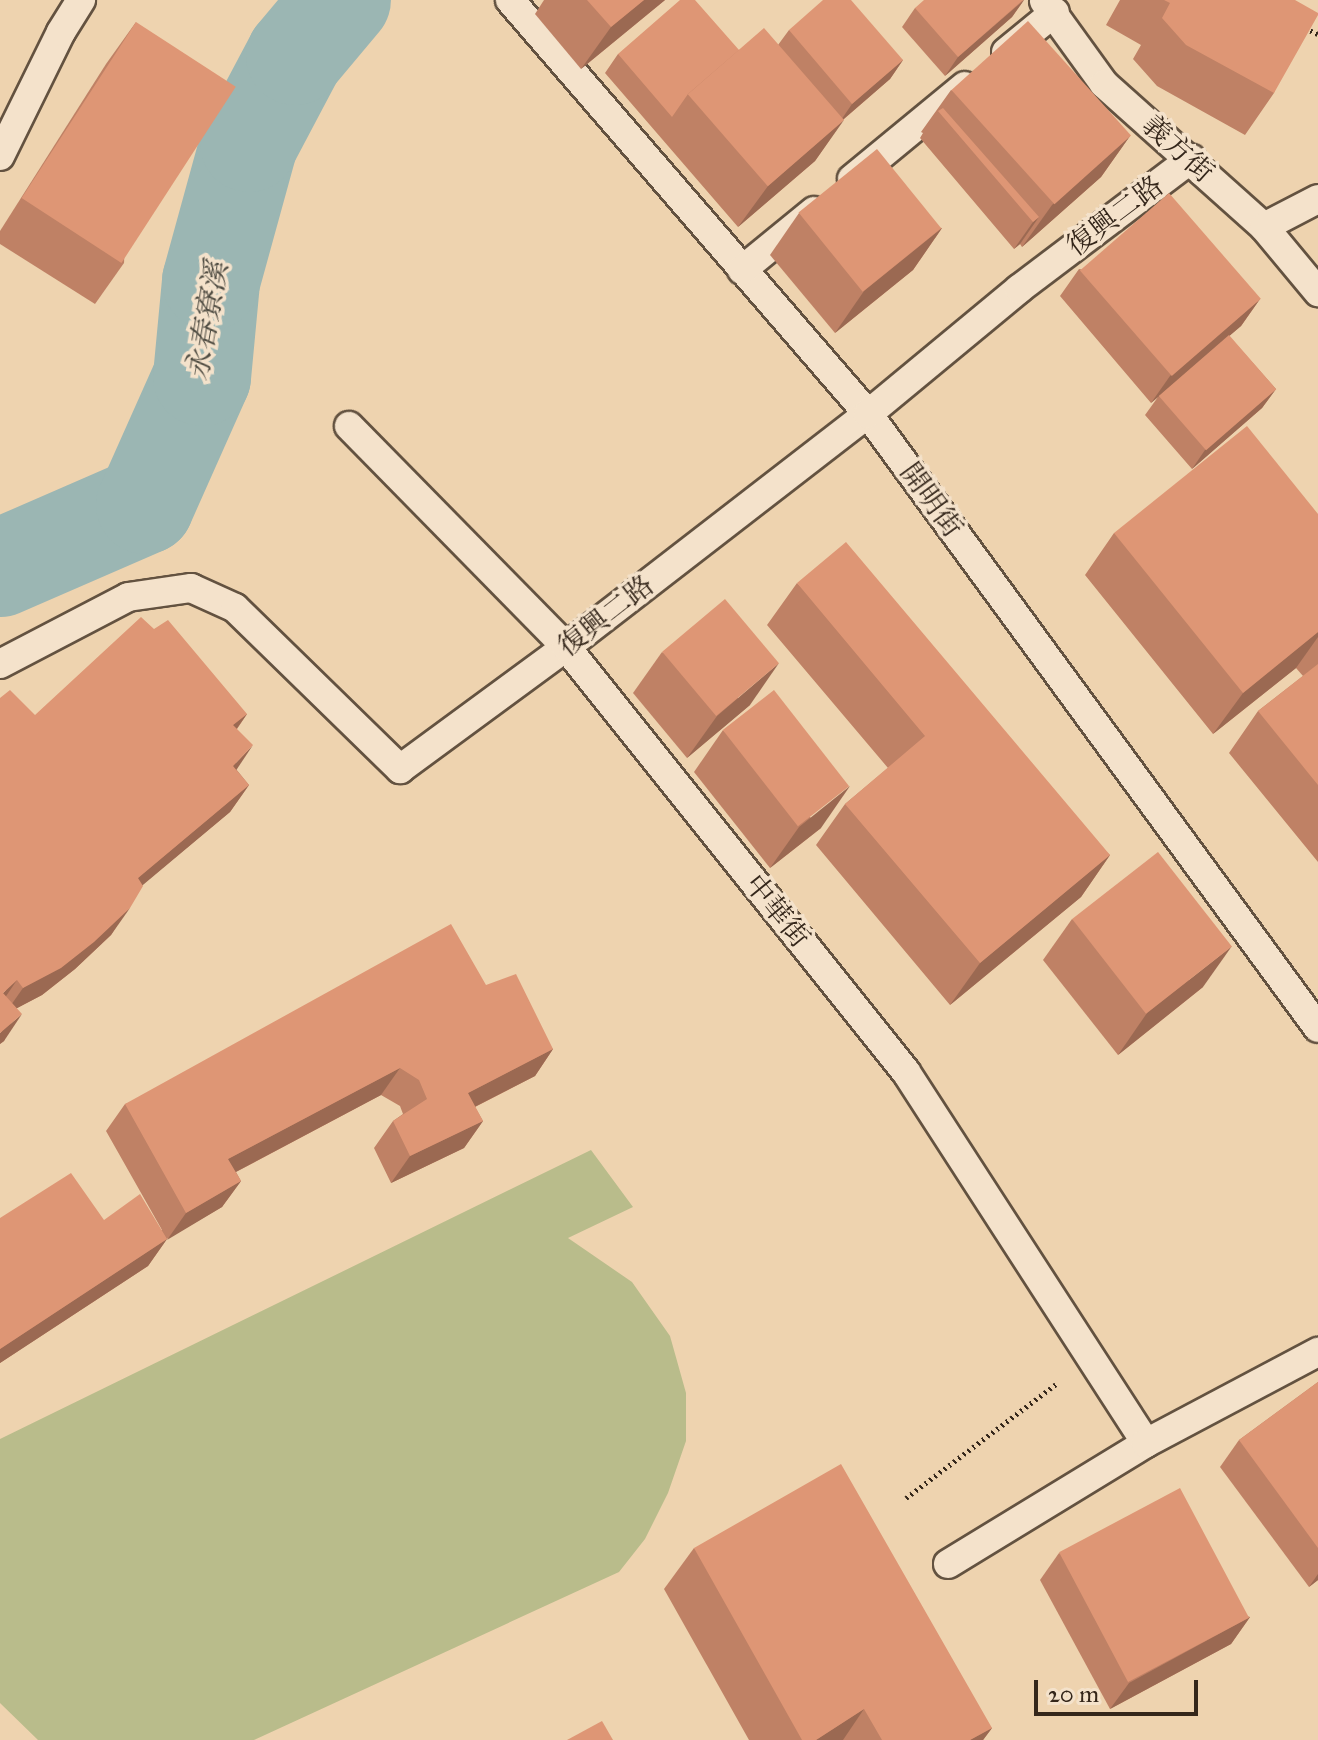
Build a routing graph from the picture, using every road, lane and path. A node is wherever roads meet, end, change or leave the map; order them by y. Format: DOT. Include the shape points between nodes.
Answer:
graph roads {
  1 [pos="81,0"];
  2 [pos="510,0"];
  3 [pos="1050,6"];
  4 [pos="1304,28"];
  5 [pos="1318,34"];
  6 [pos="0,156"];
  7 [pos="1191,159"];
  8 [pos="1318,199"];
  9 [pos="1264,227"];
  10 [pos="742,270"];
  11 [pos="1318,292"];
  12 [pos="868,414"];
  13 [pos="349,426"];
  14 [pos="566,647"];
  15 [pos="0,664"];
  16 [pos="1318,1028"];
  17 [pos="1318,1352"];
  18 [pos="1048,1388"];
  19 [pos="1146,1443"];
  20 [pos="906,1498"];
  21 [pos="948,1564"];
  1 -- 6 [label="lane"];
  2 -- 10 [label="lane, 開明街"];
  3 -- 7 [label="lane, 義方街" via="1104,84"];
  3 -- 10 [label="lane"];
  4 -- 5 [label="path"];
  7 -- 9 [label="lane, 義方街"];
  7 -- 12 [label="lane, 復興二路" via="1019,289"];
  8 -- 9 [label="lane"];
  9 -- 11 [label="lane, 義方街"];
  10 -- 12 [label="lane, 開明街"];
  12 -- 14 [label="lane, 復興二路"];
  12 -- 16 [label="lane, 開明街"];
  13 -- 14 [label="lane, 中華街"];
  14 -- 15 [label="lane, 復興二路" via="400,769 235,608 191,588 128,597"];
  14 -- 19 [label="lane, 中華街" via="906,1072"];
  17 -- 19 [label="lane"];
  18 -- 20 [label="path"];
  19 -- 21 [label="lane"];
}
